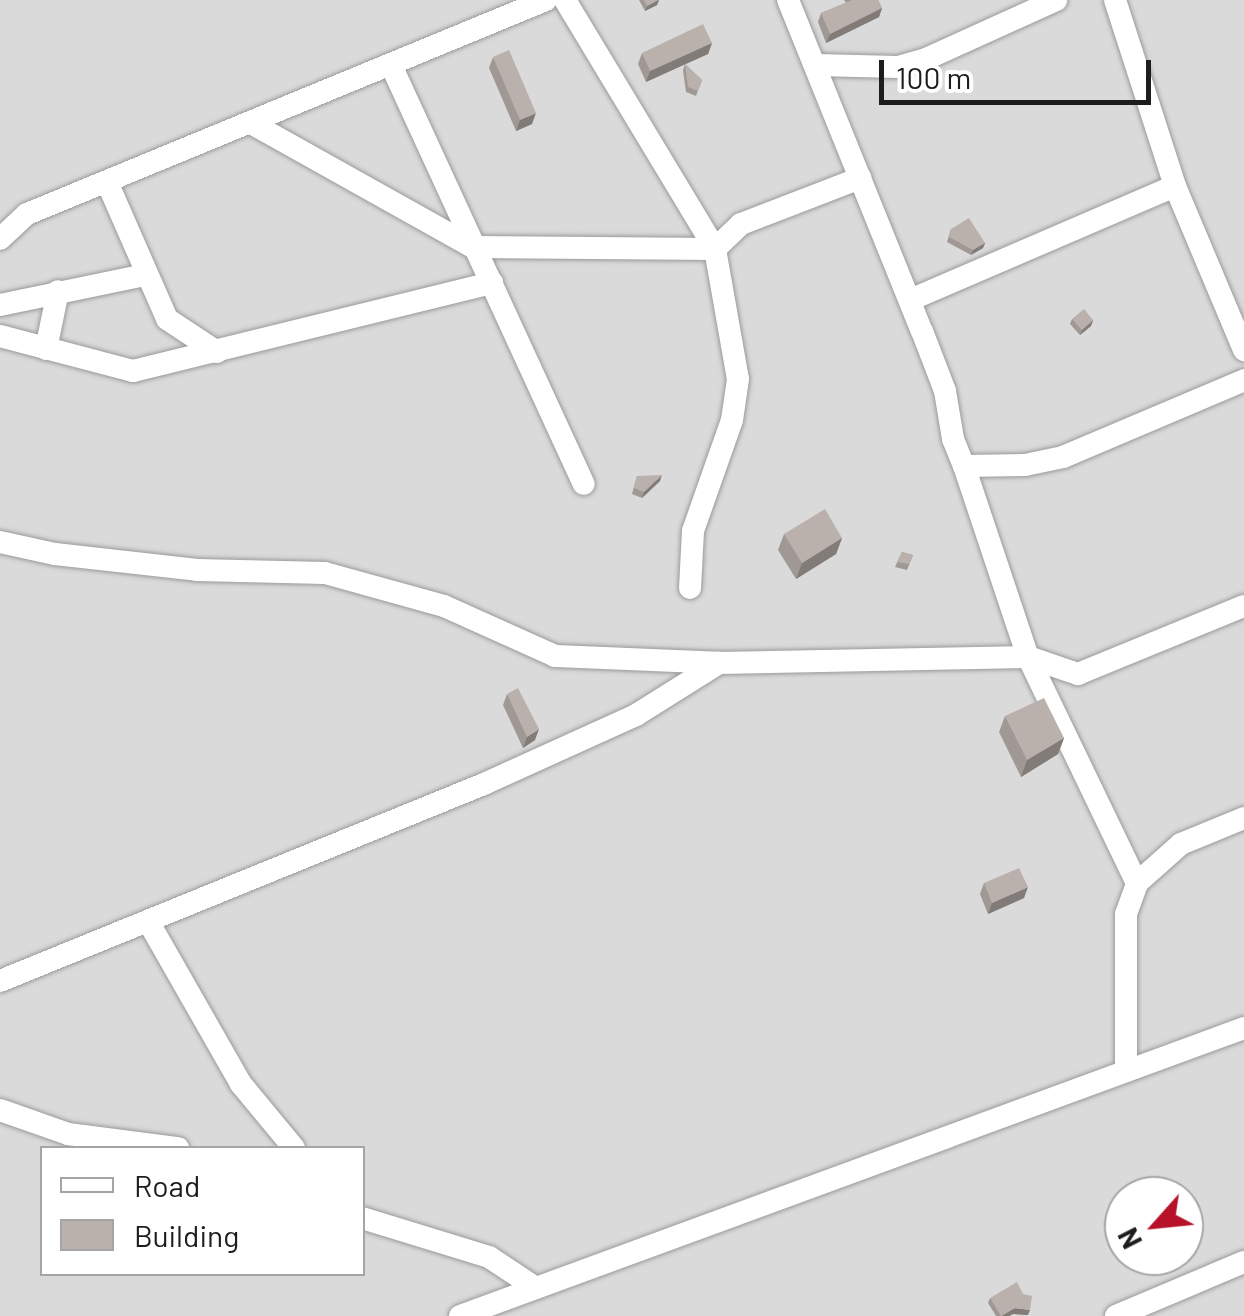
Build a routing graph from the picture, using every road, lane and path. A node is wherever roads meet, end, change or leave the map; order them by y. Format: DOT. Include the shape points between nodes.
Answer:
graph roads {
  1 [pos="546,0"];
  2 [pos="564,0"];
  3 [pos="788,0"];
  4 [pos="1056,0"];
  5 [pos="1115,0"];
  6 [pos="392,65"];
  7 [pos="816,65"];
  8 [pos="251,123"];
  9 [pos="860,178"];
  10 [pos="107,182"];
  11 [pos="1175,186"];
  12 [pos="0,239"];
  13 [pos="473,247"];
  14 [pos="715,248"];
  15 [pos="145,275"];
  16 [pos="492,283"];
  17 [pos="58,291"];
  18 [pos="910,300"];
  19 [pos="0,306"];
  20 [pos="0,336"];
  21 [pos="46,349"];
  22 [pos="1244,350"];
  23 [pos="217,352"];
  24 [pos="1244,380"];
  25 [pos="964,466"];
  26 [pos="584,484"];
  27 [pos="0,542"];
  28 [pos="690,588"];
  29 [pos="1244,606"];
  30 [pos="1028,657"];
  31 [pos="719,662"];
  32 [pos="1244,818"];
  33 [pos="1138,884"];
  34 [pos="148,920"];
  35 [pos="0,980"];
  36 [pos="1244,1028"];
  37 [pos="1126,1071"];
  38 [pos="0,1110"];
  39 [pos="162,1146"];
  40 [pos="292,1146"];
  41 [pos="365,1219"];
  42 [pos="1244,1262"];
  43 [pos="536,1288"];
  44 [pos="460,1316"];
  45 [pos="1116,1316"];
  1 -- 6 [label="street"];
  2 -- 14 [label="street"];
  3 -- 7 [label="street"];
  4 -- 7 [label="street" via="926,60 898,67"];
  5 -- 11 [label="street"];
  6 -- 8 [label="street"];
  6 -- 13 [label="street"];
  7 -- 9 [label="street"];
  8 -- 10 [label="street"];
  8 -- 13 [label="street"];
  9 -- 14 [label="street" via="742,224"];
  9 -- 18 [label="street"];
  10 -- 12 [label="street" via="27,214"];
  10 -- 15 [label="street"];
  11 -- 18 [label="street"];
  11 -- 22 [label="street"];
  13 -- 14 [label="street"];
  13 -- 16 [label="street"];
  14 -- 28 [label="street" via="738,378 732,420 694,531"];
  15 -- 17 [label="street"];
  15 -- 23 [label="street" via="167,319"];
  16 -- 23 [label="street"];
  16 -- 26 [label="street"];
  17 -- 19 [label="street"];
  17 -- 21 [label="street"];
  18 -- 25 [label="street"];
  20 -- 21 [label="street"];
  21 -- 23 [label="street" via="132,371"];
  24 -- 25 [label="street" via="1064,458"];
  25 -- 30 [label="street"];
  27 -- 31 [label="street" via="197,570 325,573 444,606 555,656"];
  29 -- 30 [label="street" via="1078,674"];
  30 -- 31 [label="street"];
  30 -- 33 [label="street"];
  31 -- 34 [label="street" via="636,715"];
  32 -- 33 [label="street" via="1181,844"];
  33 -- 37 [label="street" via="1126,914"];
  34 -- 35 [label="street"];
  34 -- 40 [label="street" via="241,1084"];
  36 -- 37 [label="street"];
  37 -- 43 [label="street"];
  38 -- 39 [label="street" via="68,1134"];
  41 -- 43 [label="street" via="490,1258"];
  42 -- 45 [label="street"];
  43 -- 44 [label="street"];
}
